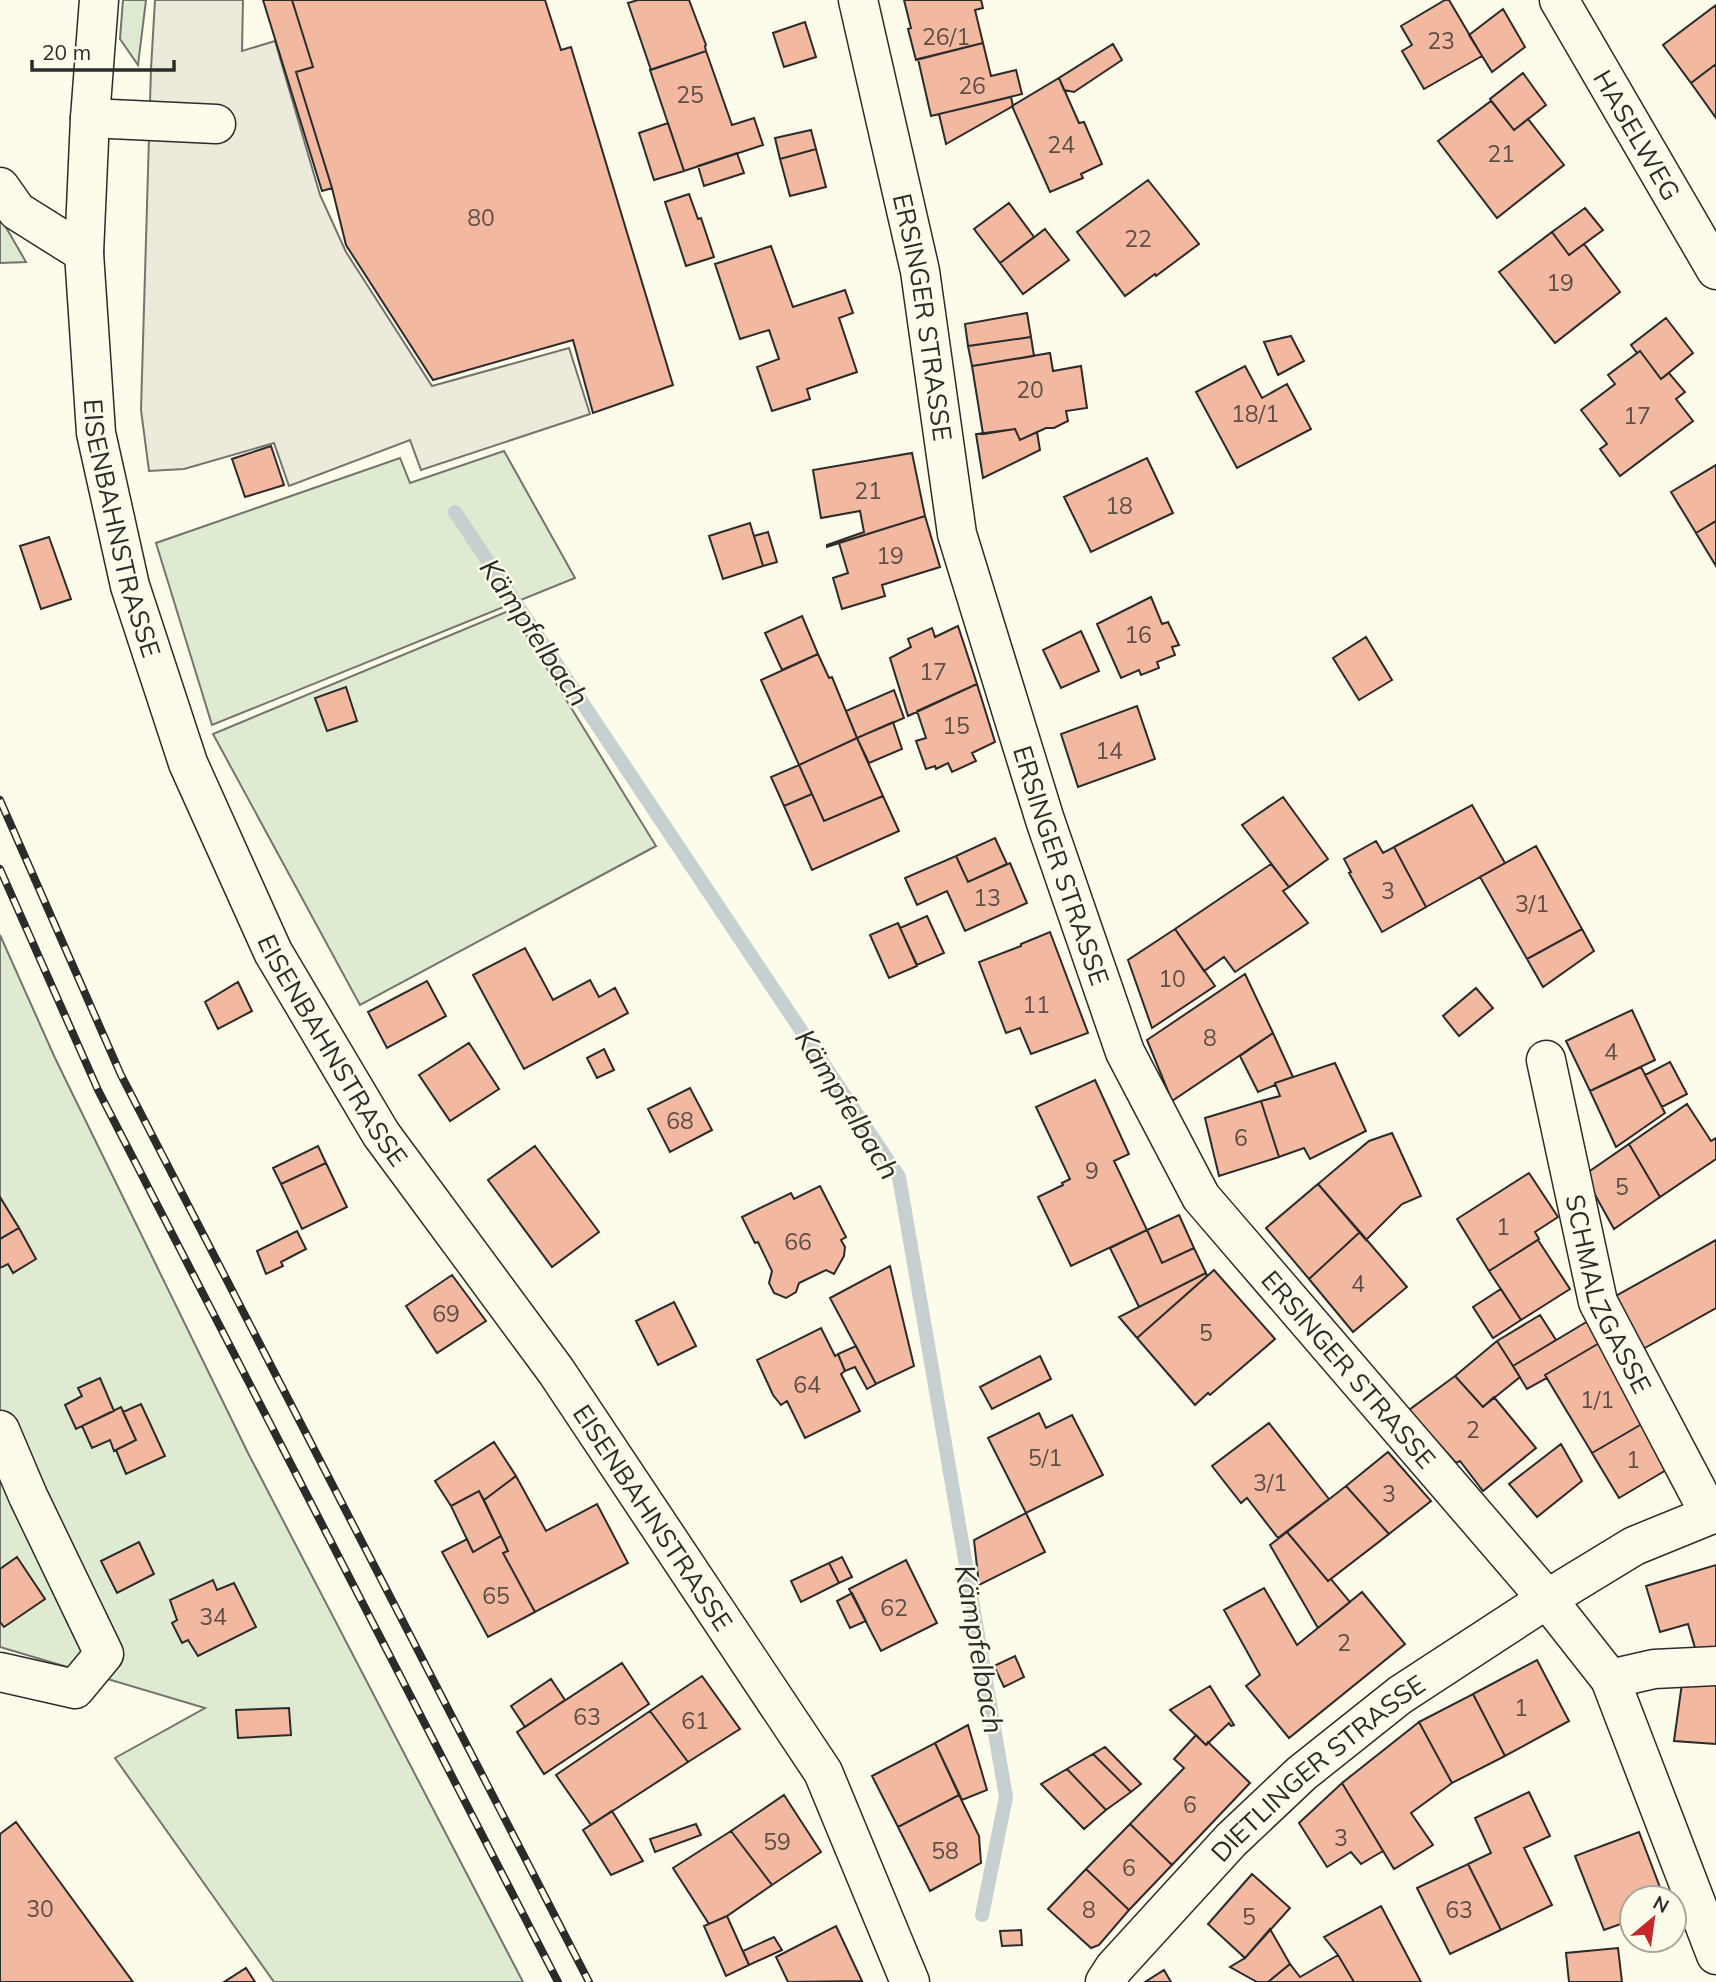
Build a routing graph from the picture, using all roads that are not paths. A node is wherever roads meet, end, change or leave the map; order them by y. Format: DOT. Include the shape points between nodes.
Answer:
graph roads {
  1 [pos="99,0"];
  2 [pos="858,0"];
  3 [pos="1559,0"];
  4 [pos="90,118"];
  5 [pos="216,124"];
  6 [pos="0,187"];
  7 [pos="84,253"];
  8 [pos="1716,270"];
  9 [pos="1546,1060"];
  10 [pos="0,1430"];
  11 [pos="1713,1515"];
  12 [pos="1547,1599"];
  13 [pos="1716,1666"];
  14 [pos="0,1672"];
  15 [pos="1610,1679"];
  16 [pos="1716,1955"];
  17 [pos="1103,1977"];
  18 [pos="910,1982"];
  1 -- 4 [label="street, EISENBAHNSTRASSE"];
  2 -- 12 [label="street, ERSINGER STRASSE" via="920,271 957,534 1045,820 1125,1052 1201,1197"];
  3 -- 8 [label="street, HASELWEG"];
  4 -- 5 [label="street"];
  4 -- 7 [label="street, EISENBAHNSTRASSE"];
  6 -- 7 [label="street" via="17,211"];
  7 -- 18 [label="street, EISENBAHNSTRASSE" via="96,433 130,586 187,762 273,952 381,1134 556,1371 823,1772"];
  9 -- 11 [label="street, SCHMALZGASSE" via="1598,1302"];
  10 -- 14 [label="street" via="104,1654 75,1689"];
  11 -- 12 [label="street, DIETLINGER STRASSE" via="1634,1546"];
  12 -- 15 [label="street, ERSINGER STRASSE"];
  12 -- 17 [label="street, DIETLINGER STRASSE" via="1399,1695 1302,1773 1231,1840"];
  13 -- 15 [label="street" via="1654,1670"];
  15 -- 16 [label="street, ERSINGER STRASSE"];
}
